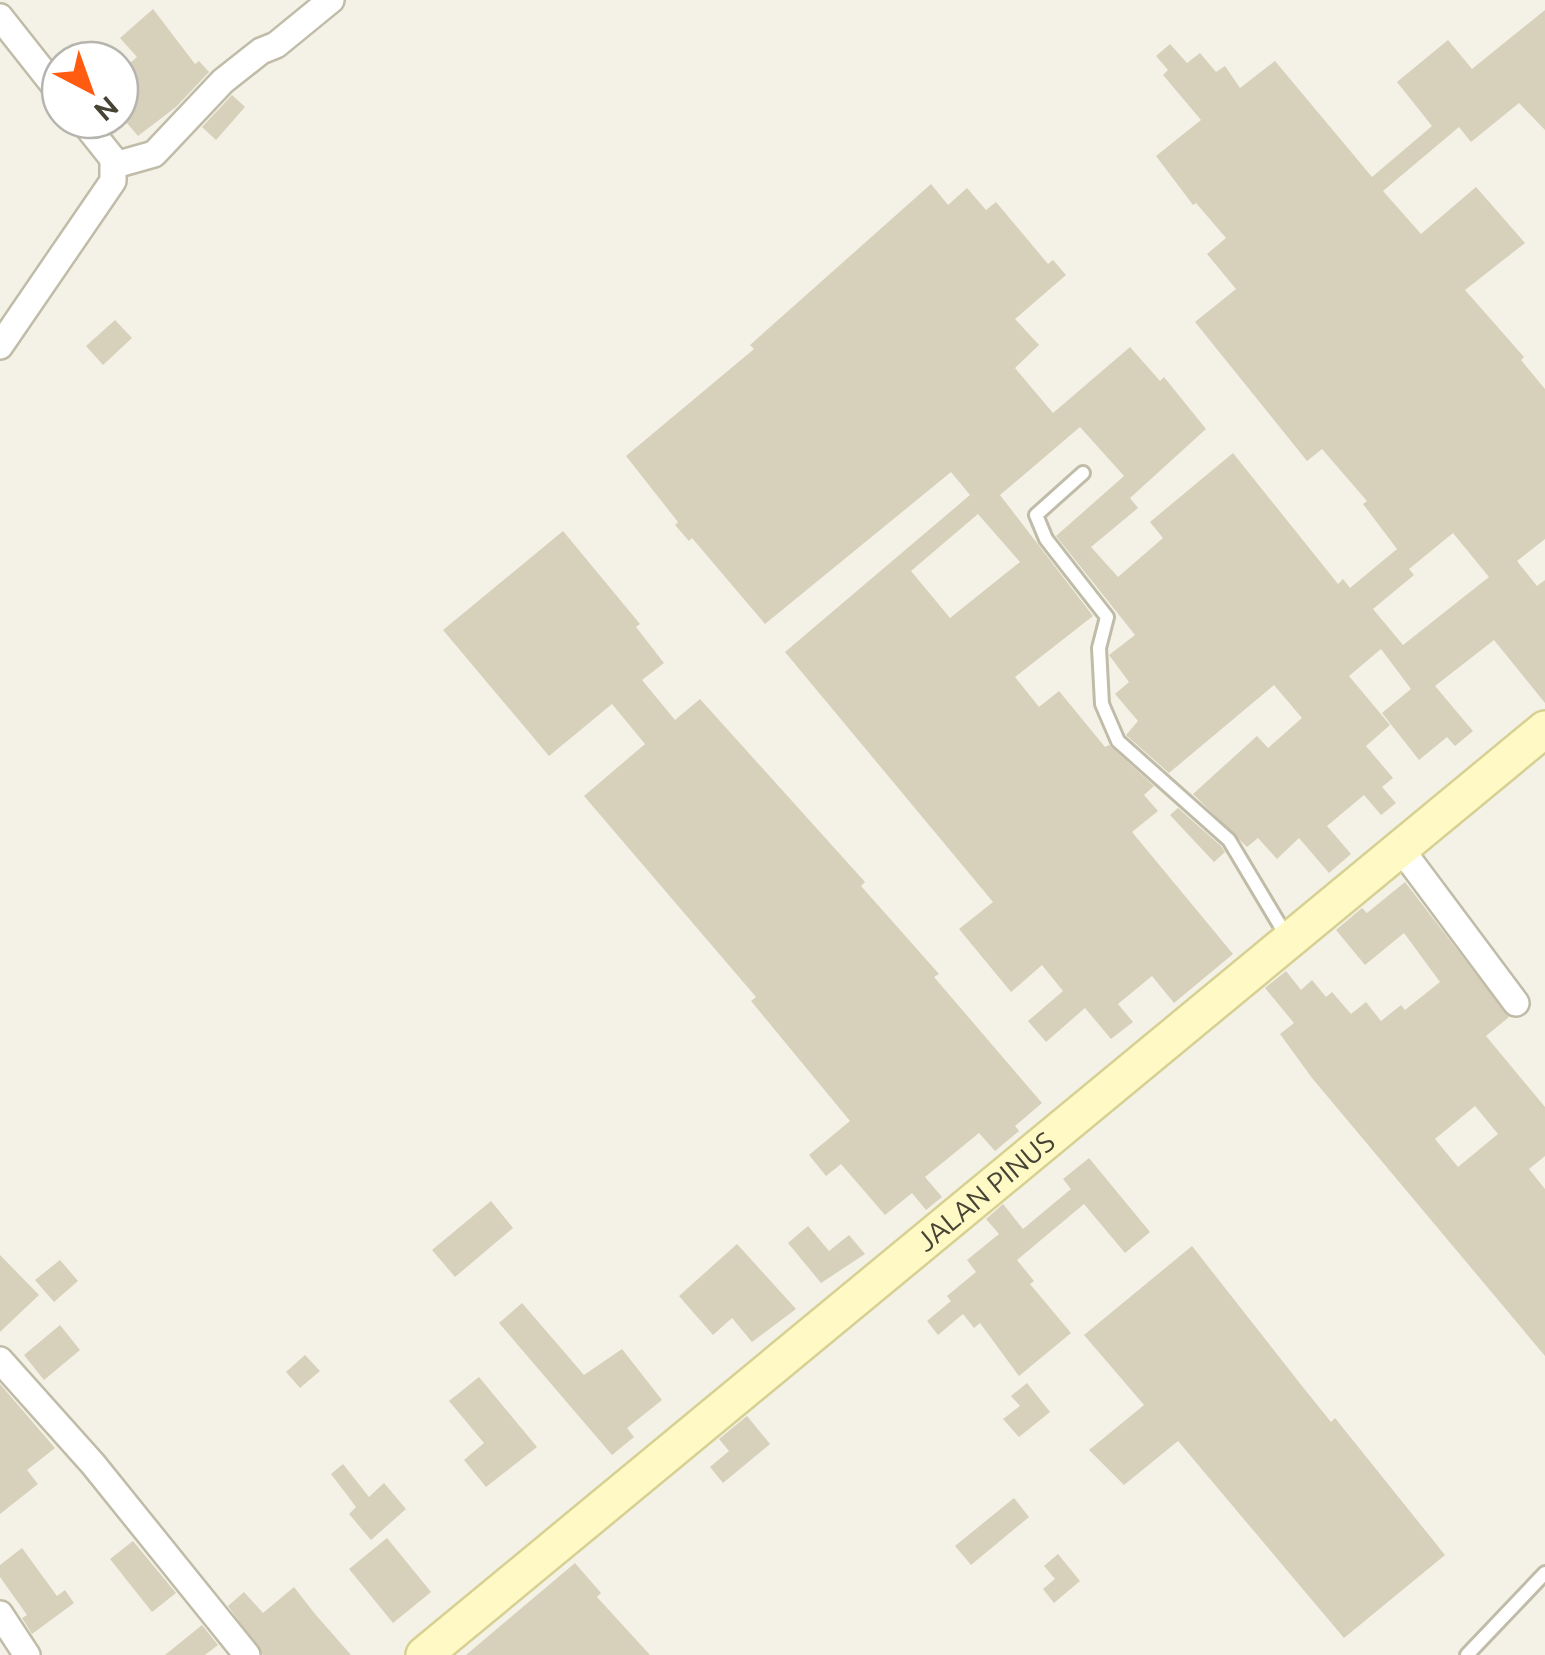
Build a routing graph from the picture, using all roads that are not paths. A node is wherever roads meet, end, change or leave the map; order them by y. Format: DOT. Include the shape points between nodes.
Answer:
graph roads {
  1 [pos="330,0"];
  2 [pos="0,16"];
  3 [pos="40,67"];
  4 [pos="97,140"];
  5 [pos="116,166"];
  6 [pos="0,346"];
  7 [pos="1082,473"];
  8 [pos="1545,729"];
  9 [pos="1401,849"];
  10 [pos="1288,939"];
  11 [pos="1516,1003"];
  12 [pos="0,1360"];
  13 [pos="1545,1574"];
  14 [pos="0,1614"];
  15 [pos="27,1655"];
  16 [pos="247,1655"];
  17 [pos="424,1655"];
  18 [pos="1466,1655"];
  1 -- 5 [label="street" via="223,80 154,154"];
  2 -- 3 [label="street"];
  4 -- 5 [label="street"];
  5 -- 6 [label="street" via="109,189"];
  7 -- 10 [label="lane" via="1036,515 1046,539 1107,617 1099,648 1102,704 1118,741 1229,840"];
  8 -- 9 [label="street, JALAN PINUS"];
  9 -- 10 [label="street, JALAN PINUS"];
  9 -- 11 [label="street"];
  10 -- 17 [label="street, JALAN PINUS"];
  12 -- 16 [label="street"];
  13 -- 18 [label="lane"];
  14 -- 15 [label="street"];
}
